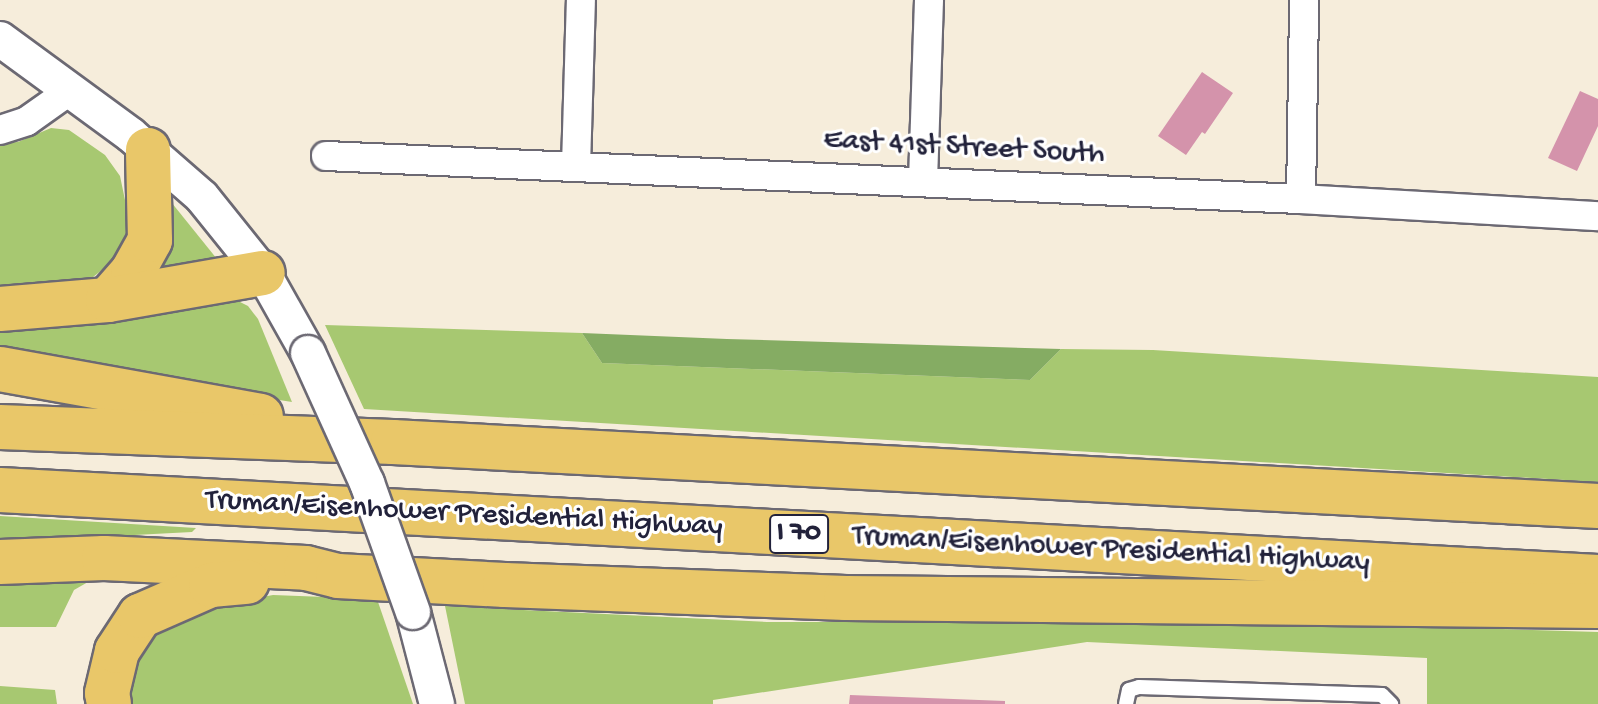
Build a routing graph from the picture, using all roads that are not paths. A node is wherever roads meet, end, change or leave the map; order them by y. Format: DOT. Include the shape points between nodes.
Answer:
graph roads {
  1 [pos="581,0"];
  2 [pos="929,0"];
  3 [pos="1304,0"];
  4 [pos="0,39"];
  5 [pos="68,92"];
  6 [pos="0,130"];
  7 [pos="148,150"];
  8 [pos="326,156"];
  9 [pos="576,166"];
  10 [pos="923,181"];
  11 [pos="1301,199"];
  12 [pos="1598,216"];
  13 [pos="263,273"];
  14 [pos="108,300"];
  15 [pos="0,309"];
  16 [pos="0,369"];
  17 [pos="0,427"];
  18 [pos="393,442"];
  19 [pos="0,490"];
  20 [pos="1598,506"];
  21 [pos="0,562"];
  22 [pos="338,576"];
  23 [pos="1598,577"];
  24 [pos="1598,606"];
  25 [pos="109,704"];
  26 [pos="437,704"];
  27 [pos="1126,704"];
  28 [pos="1391,704"];
  1 -- 9 [label="street"];
  2 -- 10 [label="street"];
  3 -- 11 [label="street"];
  4 -- 5 [label="street"];
  5 -- 6 [label="street" via="27,121"];
  5 -- 7 [label="street"];
  7 -- 13 [label="street" via="202,197"];
  7 -- 14 [label="highway" via="150,240"];
  8 -- 9 [label="street, East 41st Street South"];
  9 -- 10 [label="street, East 41st Street South"];
  10 -- 11 [label="street, East 41st Street South"];
  11 -- 12 [label="street, East 41st Street South"];
  13 -- 14 [label="highway"];
  13 -- 26 [label="street, bridge" via="308,353 367,483 413,612"];
  14 -- 15 [label="highway"];
  16 -- 18 [label="highway"];
  17 -- 18 [label="highway, I 70"];
  18 -- 20 [label="highway, I 70"];
  19 -- 23 [label="highway, Truman/Eisenhower Presidential Highway / I 70"];
  21 -- 22 [label="highway" via="120,558 306,568"];
  22 -- 24 [label="highway" via="846,598"];
  22 -- 25 [label="highway" via="211,585 140,616 117,651"];
  27 -- 28 [label="lane" via="1129,690 1139,687 1382,695"];
}
